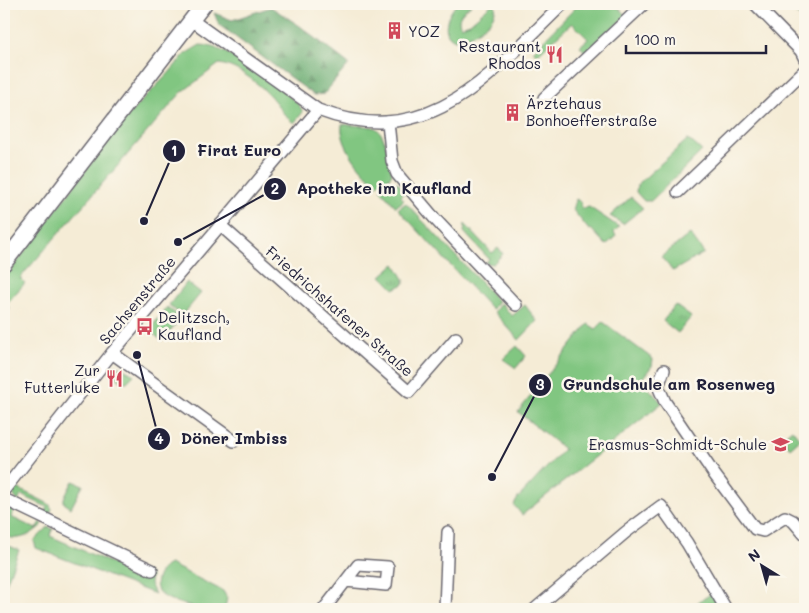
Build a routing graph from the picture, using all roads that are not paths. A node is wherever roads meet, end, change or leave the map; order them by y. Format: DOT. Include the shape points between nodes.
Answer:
graph roads {
  1 [pos="204,4"];
  2 [pos="563,4"];
  3 [pos="644,4"];
  4 [pos="755,4"];
  5 [pos="193,21"];
  6 [pos="805,59"];
  7 [pos="805,70"];
  8 [pos="544,98"];
  9 [pos="318,110"];
  10 [pos="388,122"];
  11 [pos="678,192"];
  12 [pos="220,225"];
  13 [pos="4,263"];
  14 [pos="516,305"];
  15 [pos="456,338"];
  16 [pos="112,353"];
  17 [pos="664,370"];
  18 [pos="234,441"];
  19 [pos="4,490"];
  20 [pos="4,500"];
  21 [pos="448,532"];
  22 [pos="805,534"];
  23 [pos="152,570"];
  24 [pos="346,581"];
  25 [pos="324,609"];
  26 [pos="445,609"];
  27 [pos="535,609"];
  28 [pos="726,609"];
  1 -- 5 [label="main road"];
  2 -- 10 [label="street" via="461,97 427,115"];
  3 -- 8 [label="street"];
  4 -- 6 [label="street"];
  5 -- 9 [label="street"];
  5 -- 13 [label="main road"];
  7 -- 11 [label="street"];
  9 -- 10 [label="street" via="338,118"];
  9 -- 12 [label="street, Sachsenstraße"];
  10 -- 14 [label="street" via="392,161 397,174"];
  12 -- 15 [label="street, Friedrichshafener Straße" via="408,392"];
  12 -- 16 [label="street, Sachsenstraße"];
  16 -- 18 [label="street"];
  16 -- 19 [label="street, Sachsenstraße"];
  17 -- 22 [label="street" via="658,386 665,402 755,529 763,531 785,517"];
  20 -- 23 [label="street"];
  21 -- 26 [label="street"];
  24 -- 25 [label="street"];
  27 -- 28 [label="street" via="661,506"];
}
